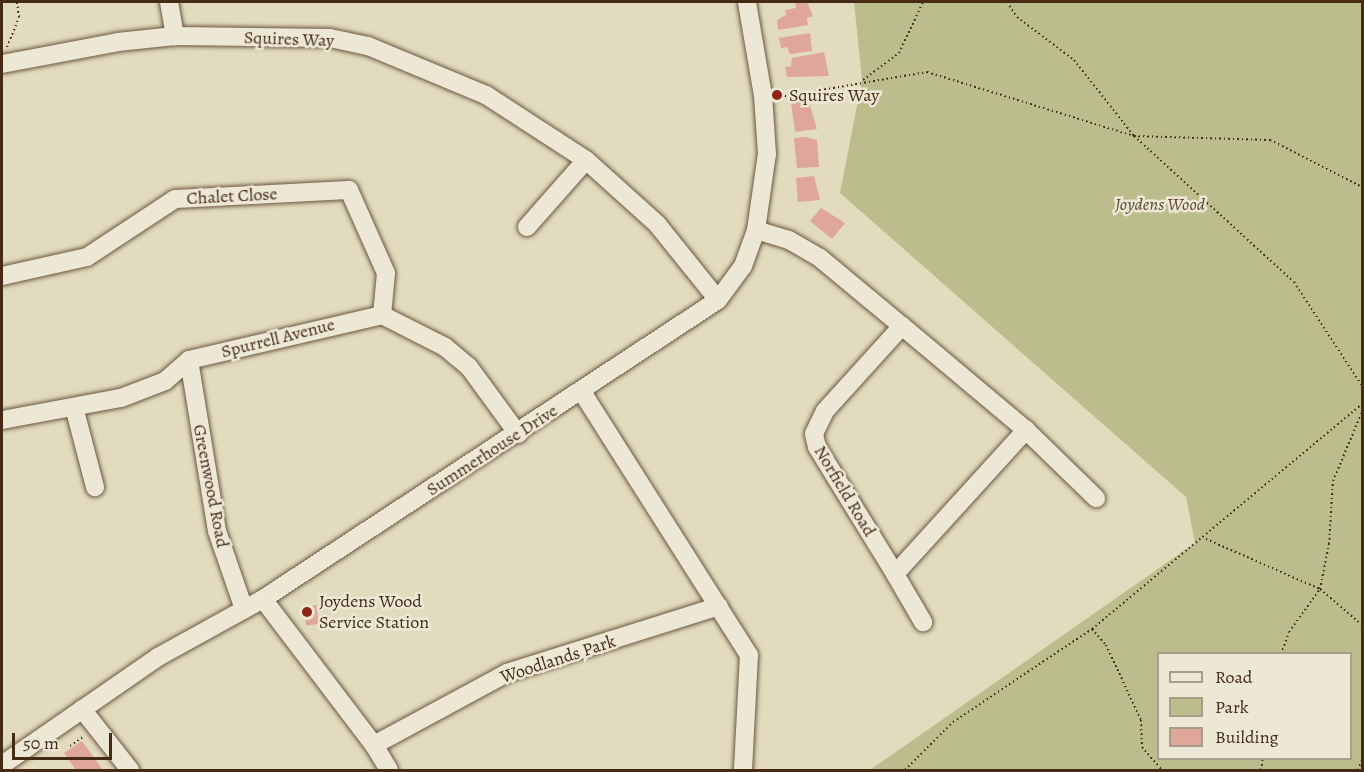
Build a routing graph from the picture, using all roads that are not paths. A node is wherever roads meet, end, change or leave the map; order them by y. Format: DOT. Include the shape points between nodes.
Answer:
graph roads {
  1 [pos="169,2"];
  2 [pos="747,2"];
  3 [pos="175,36"];
  4 [pos="4,57"];
  5 [pos="586,160"];
  6 [pos="528,227"];
  7 [pos="756,230"];
  8 [pos="2,276"];
  9 [pos="718,300"];
  10 [pos="382,315"];
  11 [pos="902,326"];
  12 [pos="189,360"];
  13 [pos="582,392"];
  14 [pos="74,407"];
  15 [pos="2,420"];
  16 [pos="1026,430"];
  17 [pos="518,434"];
  18 [pos="95,487"];
  19 [pos="1096,498"];
  20 [pos="895,574"];
  21 [pos="263,599"];
  22 [pos="719,606"];
  23 [pos="244,609"];
  24 [pos="923,622"];
  25 [pos="81,709"];
  26 [pos="374,745"];
  27 [pos="2,765"];
  28 [pos="130,771"];
  29 [pos="389,771"];
  30 [pos="743,771"];
  1 -- 3 [label="street"];
  2 -- 7 [label="street, Summerhouse Drive" via="764,100 767,154"];
  3 -- 4 [label="street, Squires Way"];
  3 -- 5 [label="street, Squires Way" via="330,38 368,46 486,95"];
  5 -- 6 [label="street"];
  5 -- 9 [label="street, Squires Way" via="657,224"];
  7 -- 9 [label="street, Summerhouse Drive" via="743,266"];
  7 -- 11 [label="street" via="789,240 820,258"];
  8 -- 10 [label="street, Chalet Close" via="87,257 175,199 349,190 386,273"];
  9 -- 13 [label="street, Summerhouse Drive"];
  10 -- 12 [label="street, Spurrell Avenue"];
  10 -- 17 [label="street" via="445,347 469,367"];
  11 -- 16 [label="street"];
  11 -- 20 [label="street, Norfield Road" via="825,411 814,434 816,447"];
  12 -- 14 [label="street, Spurrell Avenue" via="165,381 121,398"];
  12 -- 23 [label="street, Greenwood Road" via="217,531"];
  13 -- 17 [label="street, Summerhouse Drive"];
  13 -- 22 [label="street"];
  14 -- 15 [label="street, Spurrell Avenue"];
  14 -- 18 [label="street"];
  16 -- 19 [label="street"];
  16 -- 20 [label="street"];
  17 -- 21 [label="street, Summerhouse Drive"];
  20 -- 24 [label="street, Norfield Road"];
  21 -- 23 [label="street, Summerhouse Drive"];
  21 -- 26 [label="street"];
  22 -- 26 [label="street, Woodlands Park" via="507,673"];
  22 -- 30 [label="street" via="749,655"];
  23 -- 25 [label="street, Summerhouse Drive" via="158,657"];
  25 -- 27 [label="street, Summerhouse Drive"];
  25 -- 28 [label="street"];
  26 -- 29 [label="street"];
}
